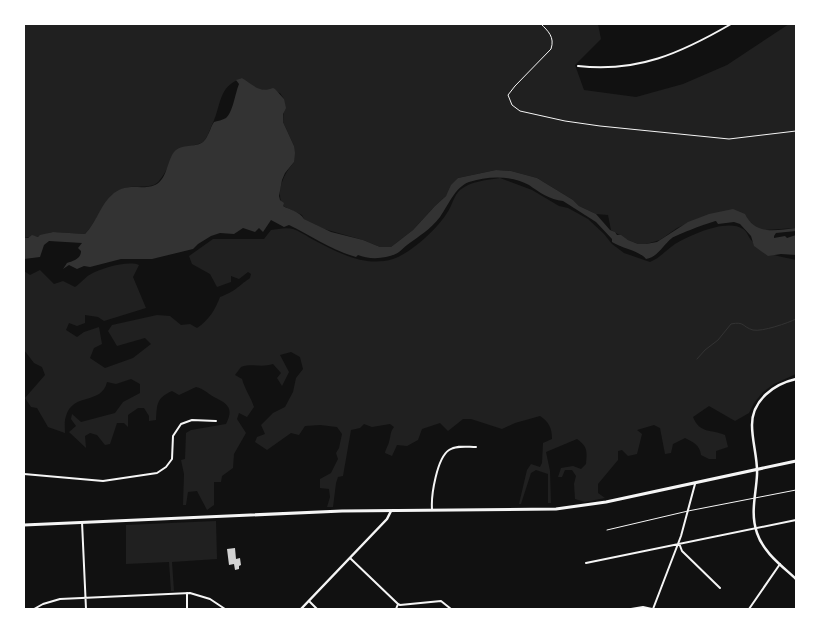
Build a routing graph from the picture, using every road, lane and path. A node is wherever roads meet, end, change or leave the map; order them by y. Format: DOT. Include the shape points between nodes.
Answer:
graph roads {
  1 [pos="541,24"];
  2 [pos="731,24"];
  3 [pos="578,66"];
  4 [pos="796,131"];
  5 [pos="796,379"];
  6 [pos="216,421"];
  7 [pos="476,447"];
  8 [pos="796,461"];
  9 [pos="757,469"];
  10 [pos="24,474"];
  11 [pos="696,482"];
  12 [pos="796,490"];
  13 [pos="754,498"];
  14 [pos="391,511"];
  15 [pos="432,511"];
  16 [pos="688,511"];
  17 [pos="796,520"];
  18 [pos="82,522"];
  19 [pos="24,525"];
  20 [pos="755,527"];
  21 [pos="607,530"];
  22 [pos="678,543"];
  23 [pos="350,558"];
  24 [pos="586,563"];
  25 [pos="780,564"];
  26 [pos="796,579"];
  27 [pos="720,588"];
  28 [pos="188,593"];
  29 [pos="85,598"];
  30 [pos="309,601"];
  31 [pos="398,604"];
  32 [pos="34,609"];
  33 [pos="86,609"];
  34 [pos="187,609"];
  35 [pos="226,609"];
  36 [pos="301,609"];
  37 [pos="317,609"];
  38 [pos="396,609"];
  39 [pos="451,609"];
  40 [pos="631,609"];
  41 [pos="652,609"];
  42 [pos="749,609"];
  1 -- 4 [label="path" via="550,33 553,44 508,95 512,105 520,111 565,121 729,140"];
  2 -- 3 [label="street" via="659,58 629,66"];
  5 -- 9 [label="street" via="768,392 755,410 752,425"];
  6 -- 10 [label="street" via="192,420 181,424 173,436 170,461 157,473 103,481"];
  7 -- 15 [label="street" via="453,448 444,455 432,492"];
  8 -- 9 [label="highway"];
  9 -- 11 [label="highway"];
  9 -- 13 [label="street"];
  11 -- 15 [label="highway" via="580,506 540,510"];
  11 -- 16 [label="street"];
  12 -- 13 [label="lane"];
  13 -- 16 [label="lane"];
  13 -- 20 [label="street"];
  14 -- 15 [label="highway"];
  14 -- 18 [label="highway"];
  14 -- 23 [label="street"];
  16 -- 21 [label="lane"];
  16 -- 22 [label="street"];
  17 -- 20 [label="street"];
  18 -- 19 [label="highway"];
  18 -- 29 [label="street"];
  20 -- 22 [label="street"];
  20 -- 25 [label="street" via="761,542"];
  22 -- 24 [label="street"];
  22 -- 27 [label="street" via="682,551"];
  22 -- 41 [label="street"];
  23 -- 30 [label="street"];
  23 -- 31 [label="street"];
  25 -- 26 [label="street"];
  25 -- 42 [label="street"];
  28 -- 29 [label="street"];
  28 -- 34 [label="street"];
  28 -- 35 [label="street" via="206,596"];
  29 -- 32 [label="street" via="53,600"];
  29 -- 33 [label="street"];
  30 -- 36 [label="street"];
  30 -- 37 [label="street"];
  31 -- 38 [label="street"];
  31 -- 39 [label="street" via="441,601"];
  40 -- 41 [label="street"];
}
